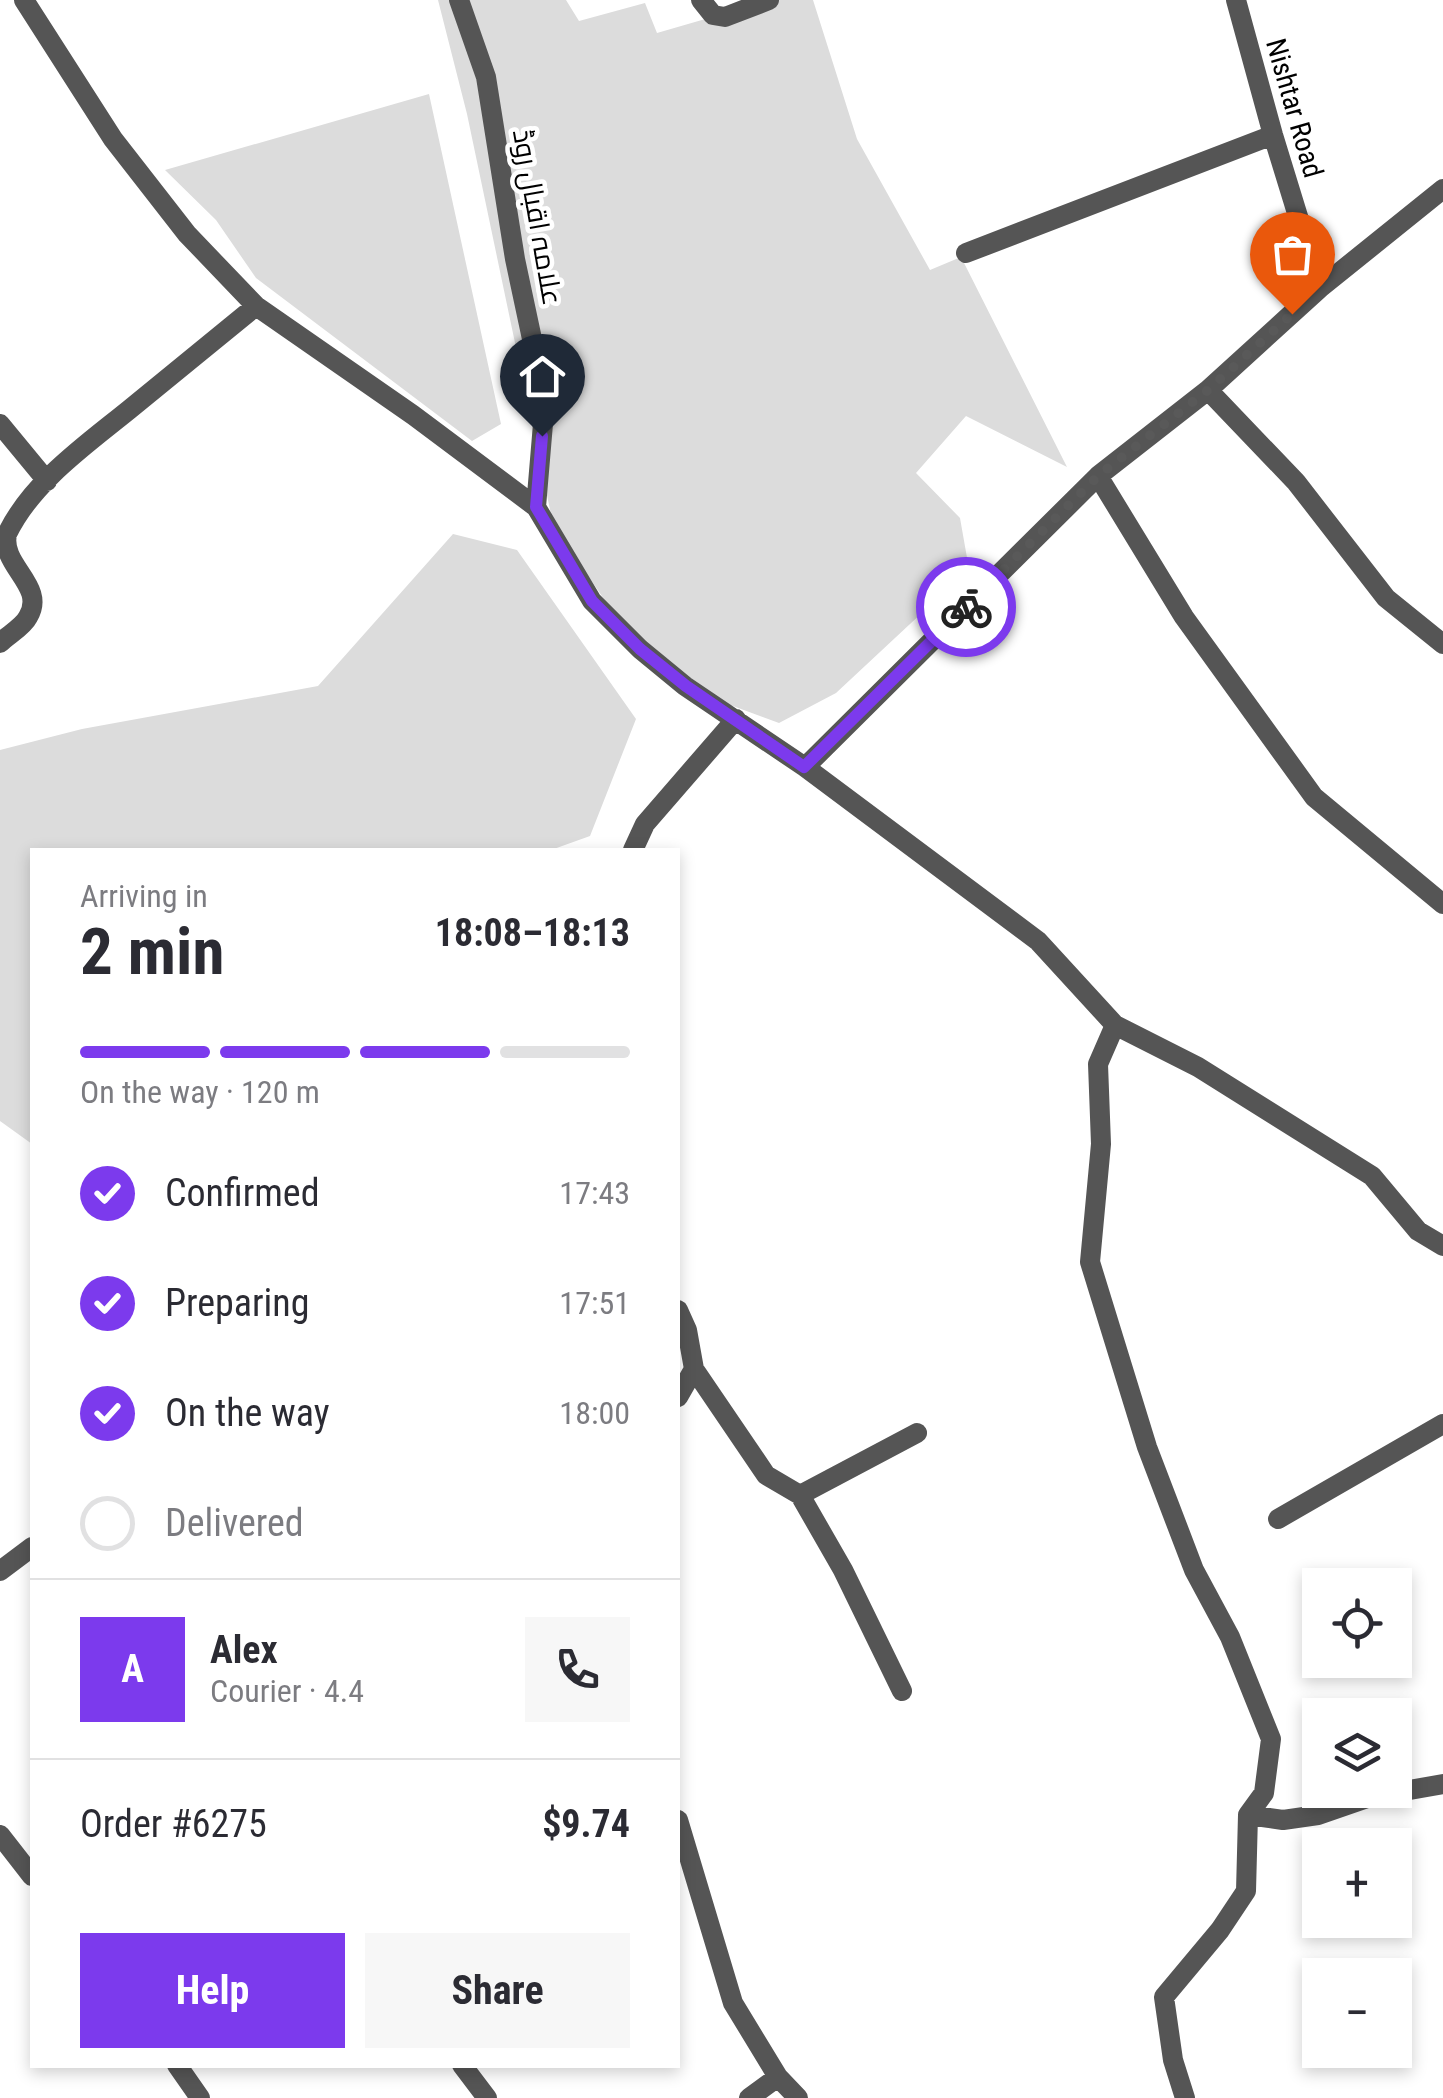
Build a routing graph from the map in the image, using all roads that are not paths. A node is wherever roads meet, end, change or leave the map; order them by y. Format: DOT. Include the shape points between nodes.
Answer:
graph roads {
  1 [pos="24,0"];
  2 [pos="459,0"];
  3 [pos="701,0"];
  4 [pos="769,0"];
  5 [pos="1236,0"];
  6 [pos="1272,135"];
  7 [pos="1443,189"];
  8 [pos="966,254"];
  9 [pos="1320,288"];
  10 [pos="256,306"];
  11 [pos="1208,390"];
  12 [pos="0,424"];
  13 [pos="1098,476"];
  14 [pos="46,482"];
  15 [pos="536,507"];
  16 [pos="0,643"];
  17 [pos="1443,644"];
  18 [pos="736,719"];
  19 [pos="804,767"];
  20 [pos="634,848"];
  21 [pos="1443,904"];
  22 [pos="1115,1025"];
  23 [pos="1443,1246"];
  24 [pos="680,1314"];
  25 [pos="694,1369"];
  26 [pos="680,1394"];
  27 [pos="1443,1424"];
  28 [pos="918,1433"];
  29 [pos="800,1495"];
  30 [pos="1278,1518"];
  31 [pos="30,1548"];
  32 [pos="0,1570"];
  33 [pos="902,1692"];
  34 [pos="1443,1784"];
  35 [pos="1248,1815"];
  36 [pos="680,1827"];
  37 [pos="0,1836"];
  38 [pos="30,1874"];
  39 [pos="178,2068"];
  40 [pos="464,2068"];
  41 [pos="778,2077"];
  42 [pos="200,2098"];
  43 [pos="487,2098"];
  44 [pos="749,2098"];
  45 [pos="798,2098"];
  46 [pos="1184,2098"];
  1 -- 10 [label="street" via="113,139 187,234"];
  2 -- 15 [label="street, علامہ اقبال روڈ" via="486,77 545,400"];
  3 -- 4 [label="street" via="713,15 725,17"];
  5 -- 6 [label="street, Nishtar Road"];
  6 -- 8 [label="street"];
  6 -- 9 [label="street, Nishtar Road"];
  7 -- 9 [label="street"];
  9 -- 11 [label="street"];
  10 -- 14 [label="street"];
  10 -- 15 [label="street"];
  11 -- 13 [label="street"];
  11 -- 17 [label="street" via="1296,482 1386,598"];
  12 -- 14 [label="street"];
  13 -- 19 [label="street"];
  13 -- 21 [label="street" via="1184,617 1314,797"];
  14 -- 16 [label="street" via="4,538 5,558 33,602 28,618"];
  15 -- 18 [label="street" via="592,601 640,649"];
  18 -- 19 [label="street"];
  18 -- 20 [label="street" via="646,824"];
  19 -- 22 [label="street" via="1038,940"];
  22 -- 23 [label="street" via="1198,1067 1372,1176 1418,1231"];
  22 -- 35 [label="street" via="1098,1064 1101,1144 1090,1262 1147,1447 1271,1739 1264,1793"];
  24 -- 25 [label="street"];
  25 -- 26 [label="street"];
  25 -- 29 [label="street" via="766,1475"];
  27 -- 30 [label="street"];
  28 -- 29 [label="street"];
  29 -- 33 [label="street"];
  31 -- 32 [label="street"];
  34 -- 35 [label="street" via="1318,1815"];
  35 -- 46 [label="street" via="1246,1890 1164,1997"];
  36 -- 41 [label="street" via="733,2003"];
  37 -- 38 [label="street"];
  39 -- 42 [label="street"];
  40 -- 43 [label="street"];
  41 -- 44 [label="street"];
  41 -- 45 [label="street"];
}
